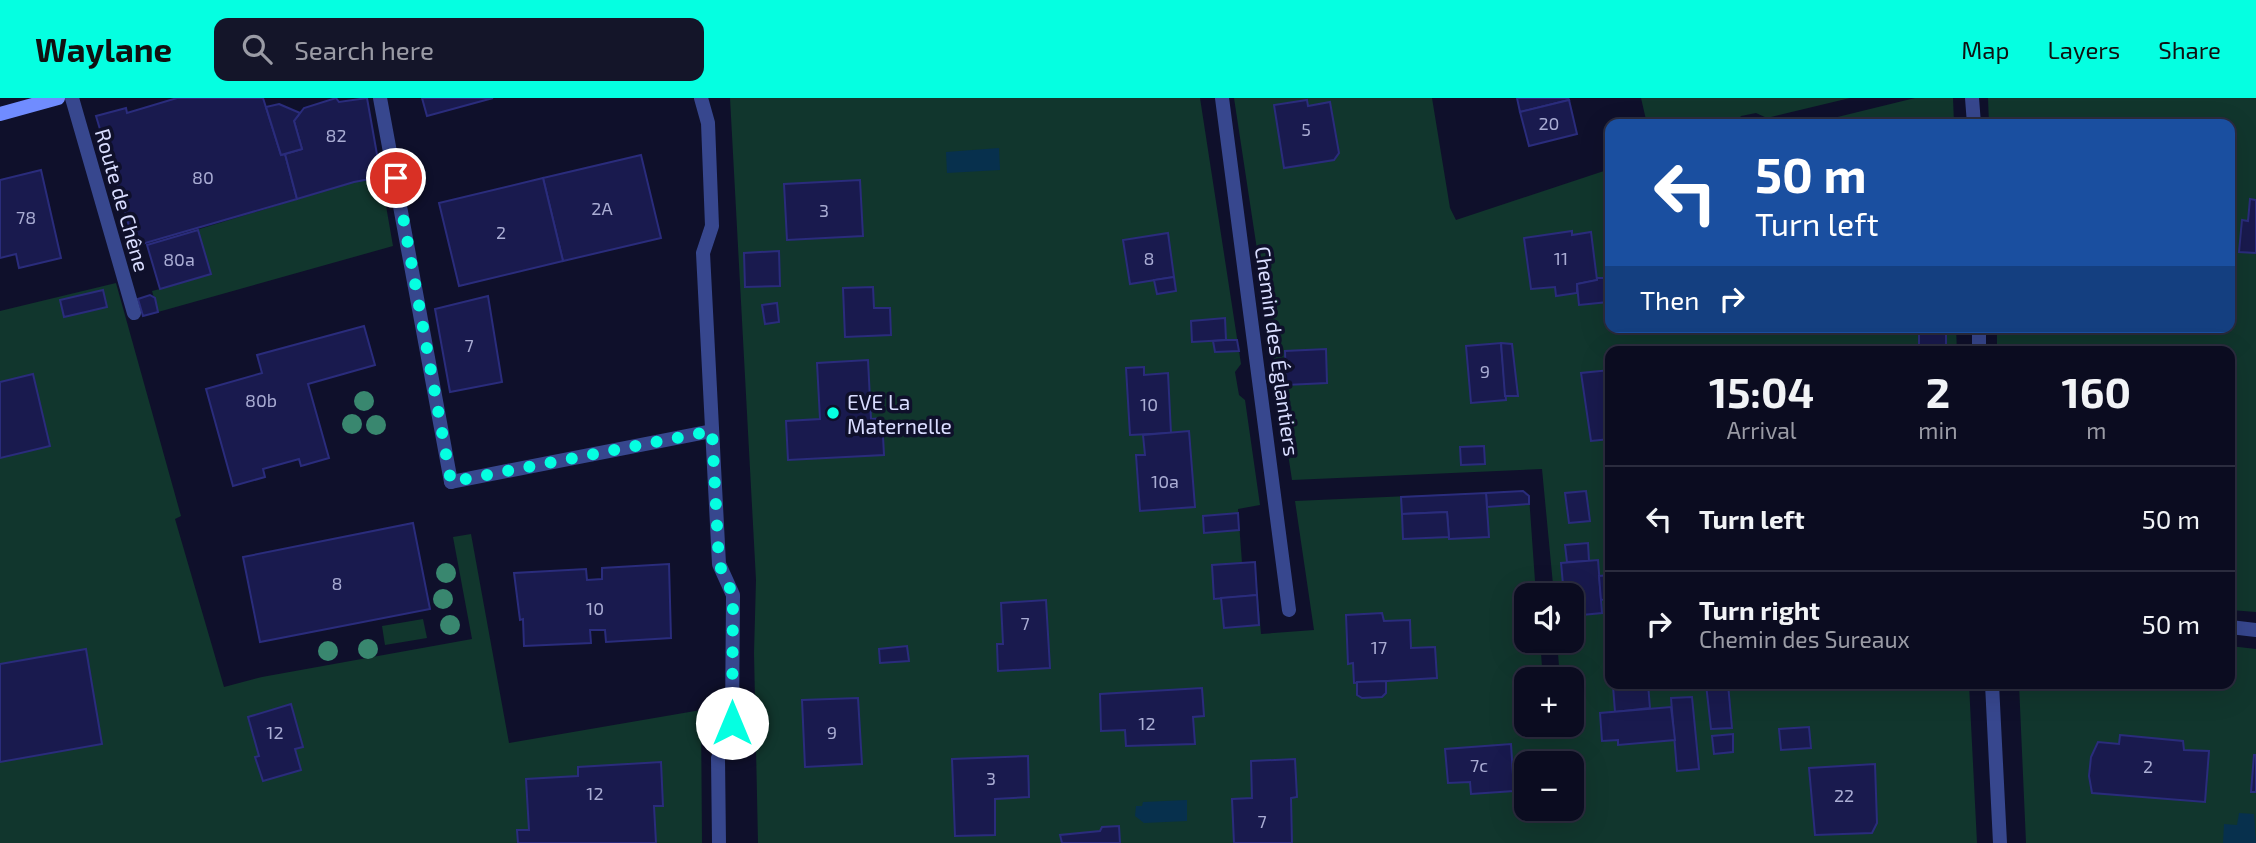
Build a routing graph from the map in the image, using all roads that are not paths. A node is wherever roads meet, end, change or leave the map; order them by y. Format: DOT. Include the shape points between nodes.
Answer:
graph roads {
  1 [pos="58,98"];
  2 [pos="72,98"];
  3 [pos="380,98"];
  4 [pos="701,98"];
  5 [pos="1223,98"];
  6 [pos="1972,98"];
  7 [pos="0,114"];
  8 [pos="1974,119"];
  9 [pos="134,313"];
  10 [pos="712,431"];
  11 [pos="1289,610"];
  12 [pos="2235,628"];
  13 [pos="2256,630"];
  14 [pos="1992,689"];
  15 [pos="719,843"];
  16 [pos="2000,843"];
  1 -- 7 [label="main road"];
  2 -- 9 [label="street, Route de Chêne"];
  3 -- 10 [label="street" via="451,482"];
  4 -- 10 [label="street" via="708,123 712,226 703,253"];
  5 -- 11 [label="street, Chemin des Églantiers"];
  6 -- 8 [label="street"];
  10 -- 15 [label="street" via="719,564 733,595 732,723 718,758"];
  12 -- 13 [label="street"];
  14 -- 16 [label="street"];
}
